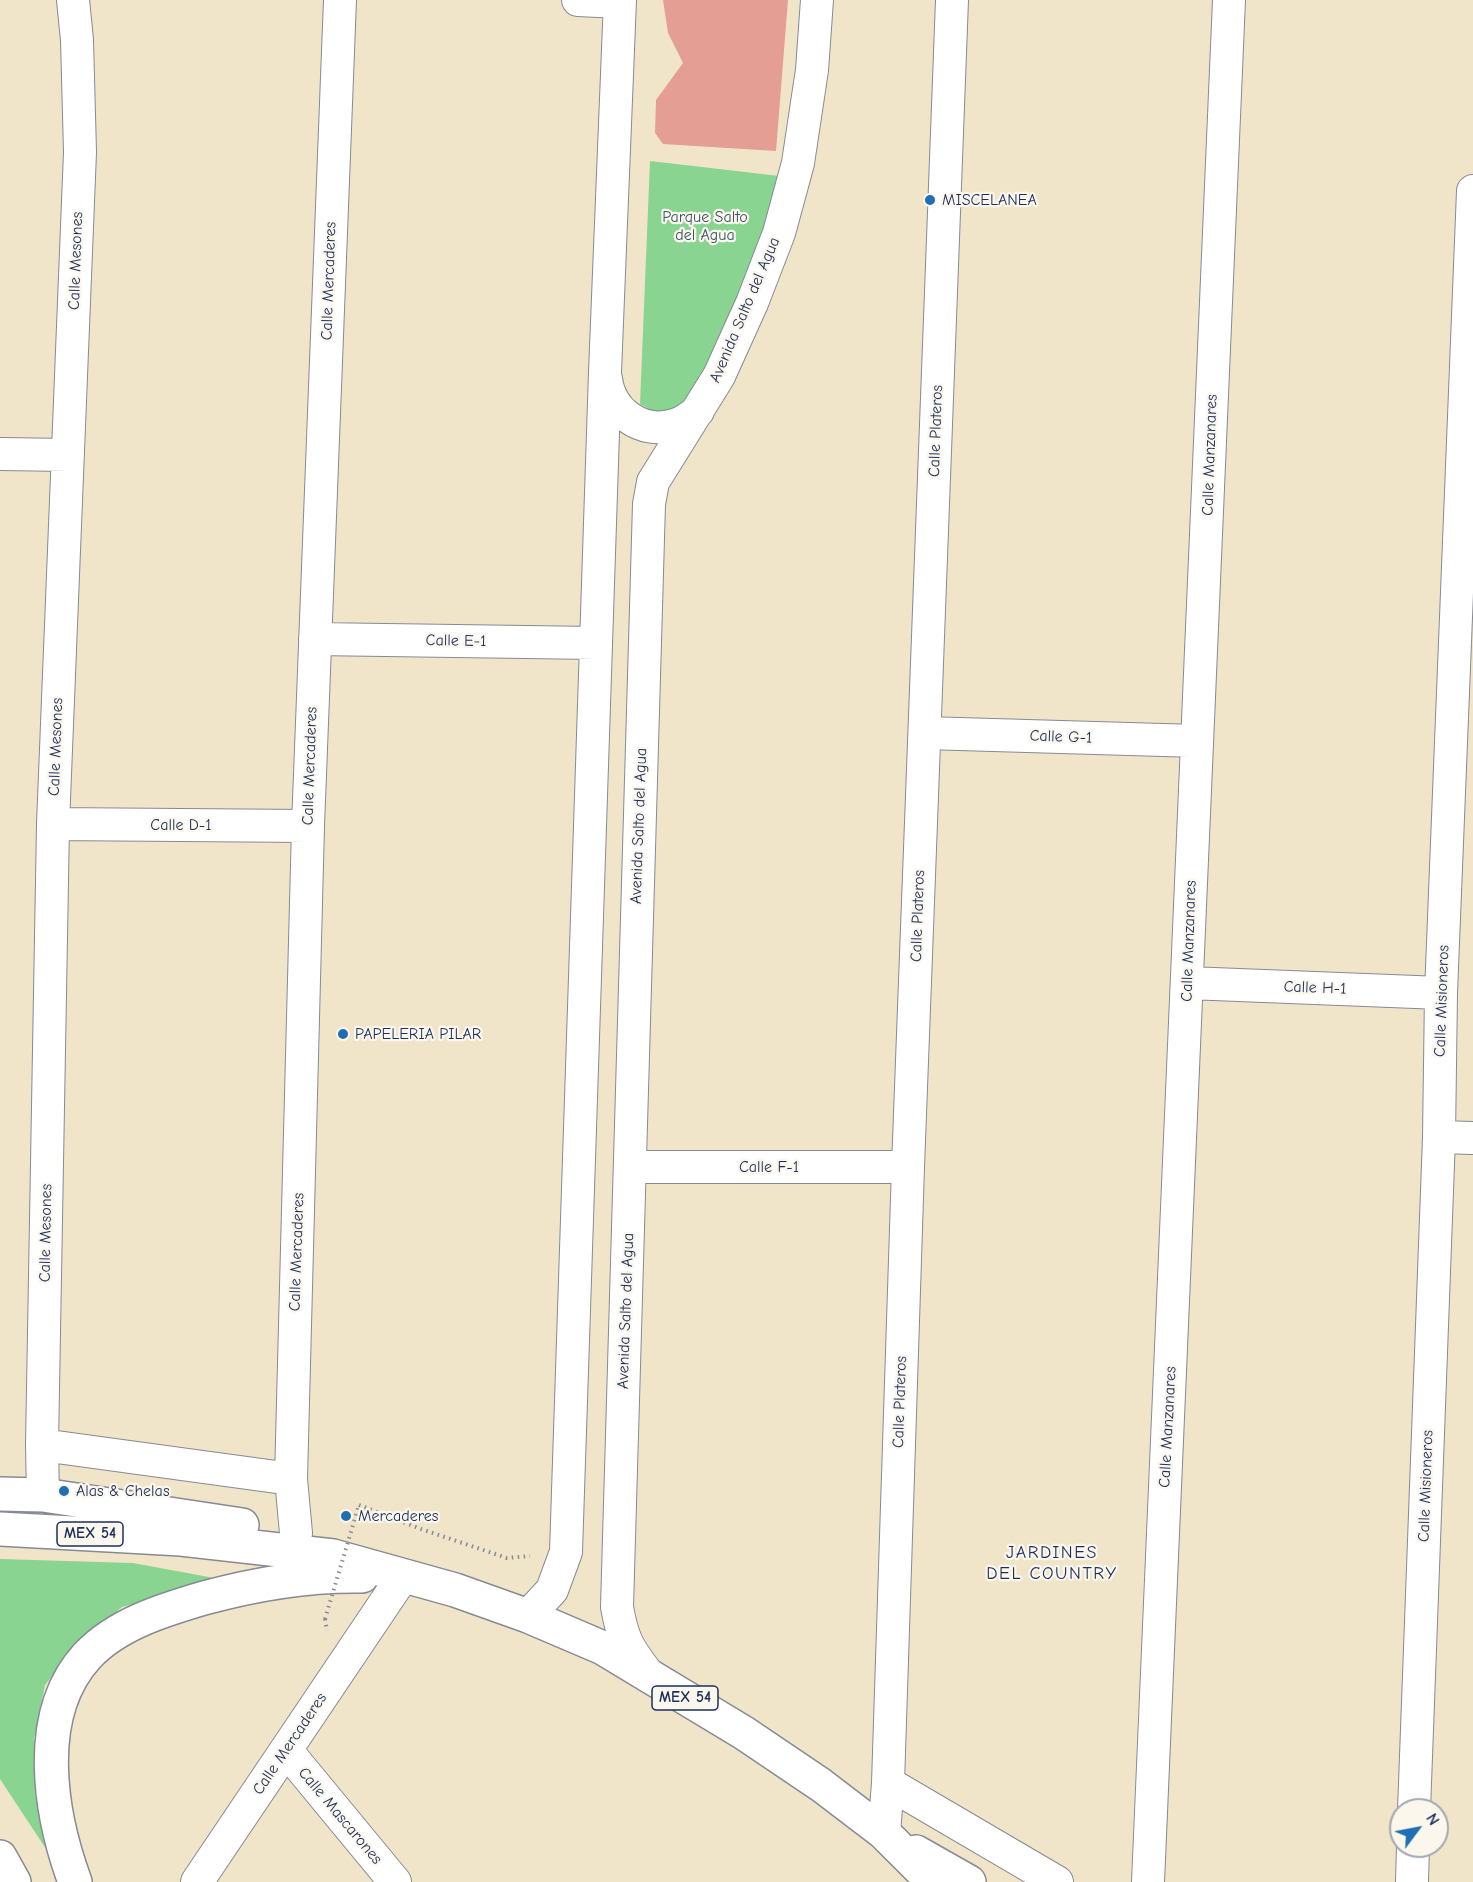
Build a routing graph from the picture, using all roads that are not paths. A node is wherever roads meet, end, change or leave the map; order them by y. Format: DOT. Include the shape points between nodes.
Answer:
graph roads {
  1 [pos="73,0"];
  2 [pos="340,0"];
  3 [pos="578,0"];
  4 [pos="817,0"];
  5 [pos="952,0"];
  6 [pos="1229,0"];
  7 [pos="620,1"];
  8 [pos="1473,191"];
  9 [pos="605,372"];
  10 [pos="698,411"];
  11 [pos="0,453"];
  12 [pos="68,455"];
  13 [pos="315,639"];
  14 [pos="596,644"];
  15 [pos="925,733"];
  16 [pos="1197,741"];
  17 [pos="53,824"];
  18 [pos="308,826"];
  19 [pos="1188,983"];
  20 [pos="1441,993"];
  21 [pos="585,1002"];
  22 [pos="634,1006"];
  23 [pos="1439,1137"];
  24 [pos="1473,1138"];
  25 [pos="630,1167"];
  26 [pos="908,1167"];
  27 [pos="42,1445"];
  28 [pos="291,1479"];
  29 [pos="0,1494"];
  30 [pos="43,1495"];
  31 [pos="0,1529"];
  32 [pos="296,1533"];
  33 [pos="333,1556"];
  34 [pos="403,1576"];
  35 [pos="528,1616"];
  36 [pos="650,1677"];
  37 [pos="286,1750"];
  38 [pos="888,1783"];
  39 [pos="1414,1798"];
  40 [pos="884,1833"];
  41 [pos="1413,1858"];
  42 [pos="75,1882"];
  43 [pos="197,1882"];
  44 [pos="395,1882"];
  45 [pos="933,1882"];
  46 [pos="969,1882"];
  47 [pos="1057,1882"];
  48 [pos="1148,1882"];
  49 [pos="1412,1882"];
  1 -- 12 [label="street, Calle Mesones" via="80,152"];
  2 -- 13 [label="street, Calle Mercaderes"];
  3 -- 7 [label="street"];
  4 -- 10 [label="street, Avenida Salto del Agua" via="812,70 798,163 779,233 719,376"];
  5 -- 15 [label="street, Calle Plateros"];
  6 -- 16 [label="street, Calle Manzanares"];
  7 -- 9 [label="street"];
  8 -- 20 [label="street, Calle Misioneros"];
  9 -- 10 [label="street" via="612,400 633,421 646,426 667,426 687,420"];
  9 -- 14 [label="street"];
  10 -- 22 [label="street, Avenida Salto del Agua" via="653,482 649,504"];
  11 -- 12 [label="street"];
  12 -- 17 [label="street, Calle Mesones"];
  13 -- 14 [label="street, Calle E-1"];
  13 -- 18 [label="street, Calle Mercaderes"];
  14 -- 21 [label="street"];
  15 -- 16 [label="street, Calle G-1"];
  15 -- 26 [label="street, Calle Plateros"];
  16 -- 19 [label="street, Calle Manzanares"];
  17 -- 18 [label="street, Calle D-1"];
  17 -- 27 [label="street, Calle Mesones"];
  18 -- 28 [label="street, Calle Mercaderes"];
  19 -- 20 [label="street, Calle H-1"];
  19 -- 48 [label="street, Calle Manzanares"];
  20 -- 23 [label="street, Calle Misioneros"];
  21 -- 22 [label="street"];
  21 -- 35 [label="street" via="566,1552 552,1590"];
  22 -- 25 [label="street, Avenida Salto del Agua"];
  23 -- 24 [label="street"];
  23 -- 39 [label="street, Calle Misioneros"];
  25 -- 26 [label="street, Calle F-1"];
  25 -- 36 [label="street, Avenida Salto del Agua" via="617,1607 628,1648"];
  26 -- 38 [label="street, Calle Plateros"];
  27 -- 28 [label="street"];
  27 -- 30 [label="street, Calle Mesones"];
  28 -- 32 [label="street, Calle Mercaderes"];
  29 -- 30 [label="main road, MEX 54"];
  30 -- 32 [label="main road, MEX 54"];
  31 -- 33 [label="main road, MEX 54" via="181,1539"];
  32 -- 33 [label="main road, MEX 54"];
  33 -- 34 [label="main road, MEX 54"];
  34 -- 35 [label="main road, MEX 54"];
  34 -- 37 [label="street, Calle Mercaderes"];
  34 -- 42 [label="main road" via="341,1576 235,1589 162,1610 106,1640 88,1656 64,1690 54,1730 54,1801"];
  35 -- 36 [label="main road, MEX 54" via="603,1648"];
  36 -- 40 [label="main road, MEX 54" via="744,1733"];
  37 -- 43 [label="street, Calle Mercaderes"];
  37 -- 44 [label="street, Calle Mascarones"];
  38 -- 40 [label="street, Calle Plateros"];
  38 -- 47 [label="street"];
  40 -- 45 [label="main road, MEX 54"];
  40 -- 46 [label="main road"];
  41 -- 49 [label="street"];
}
